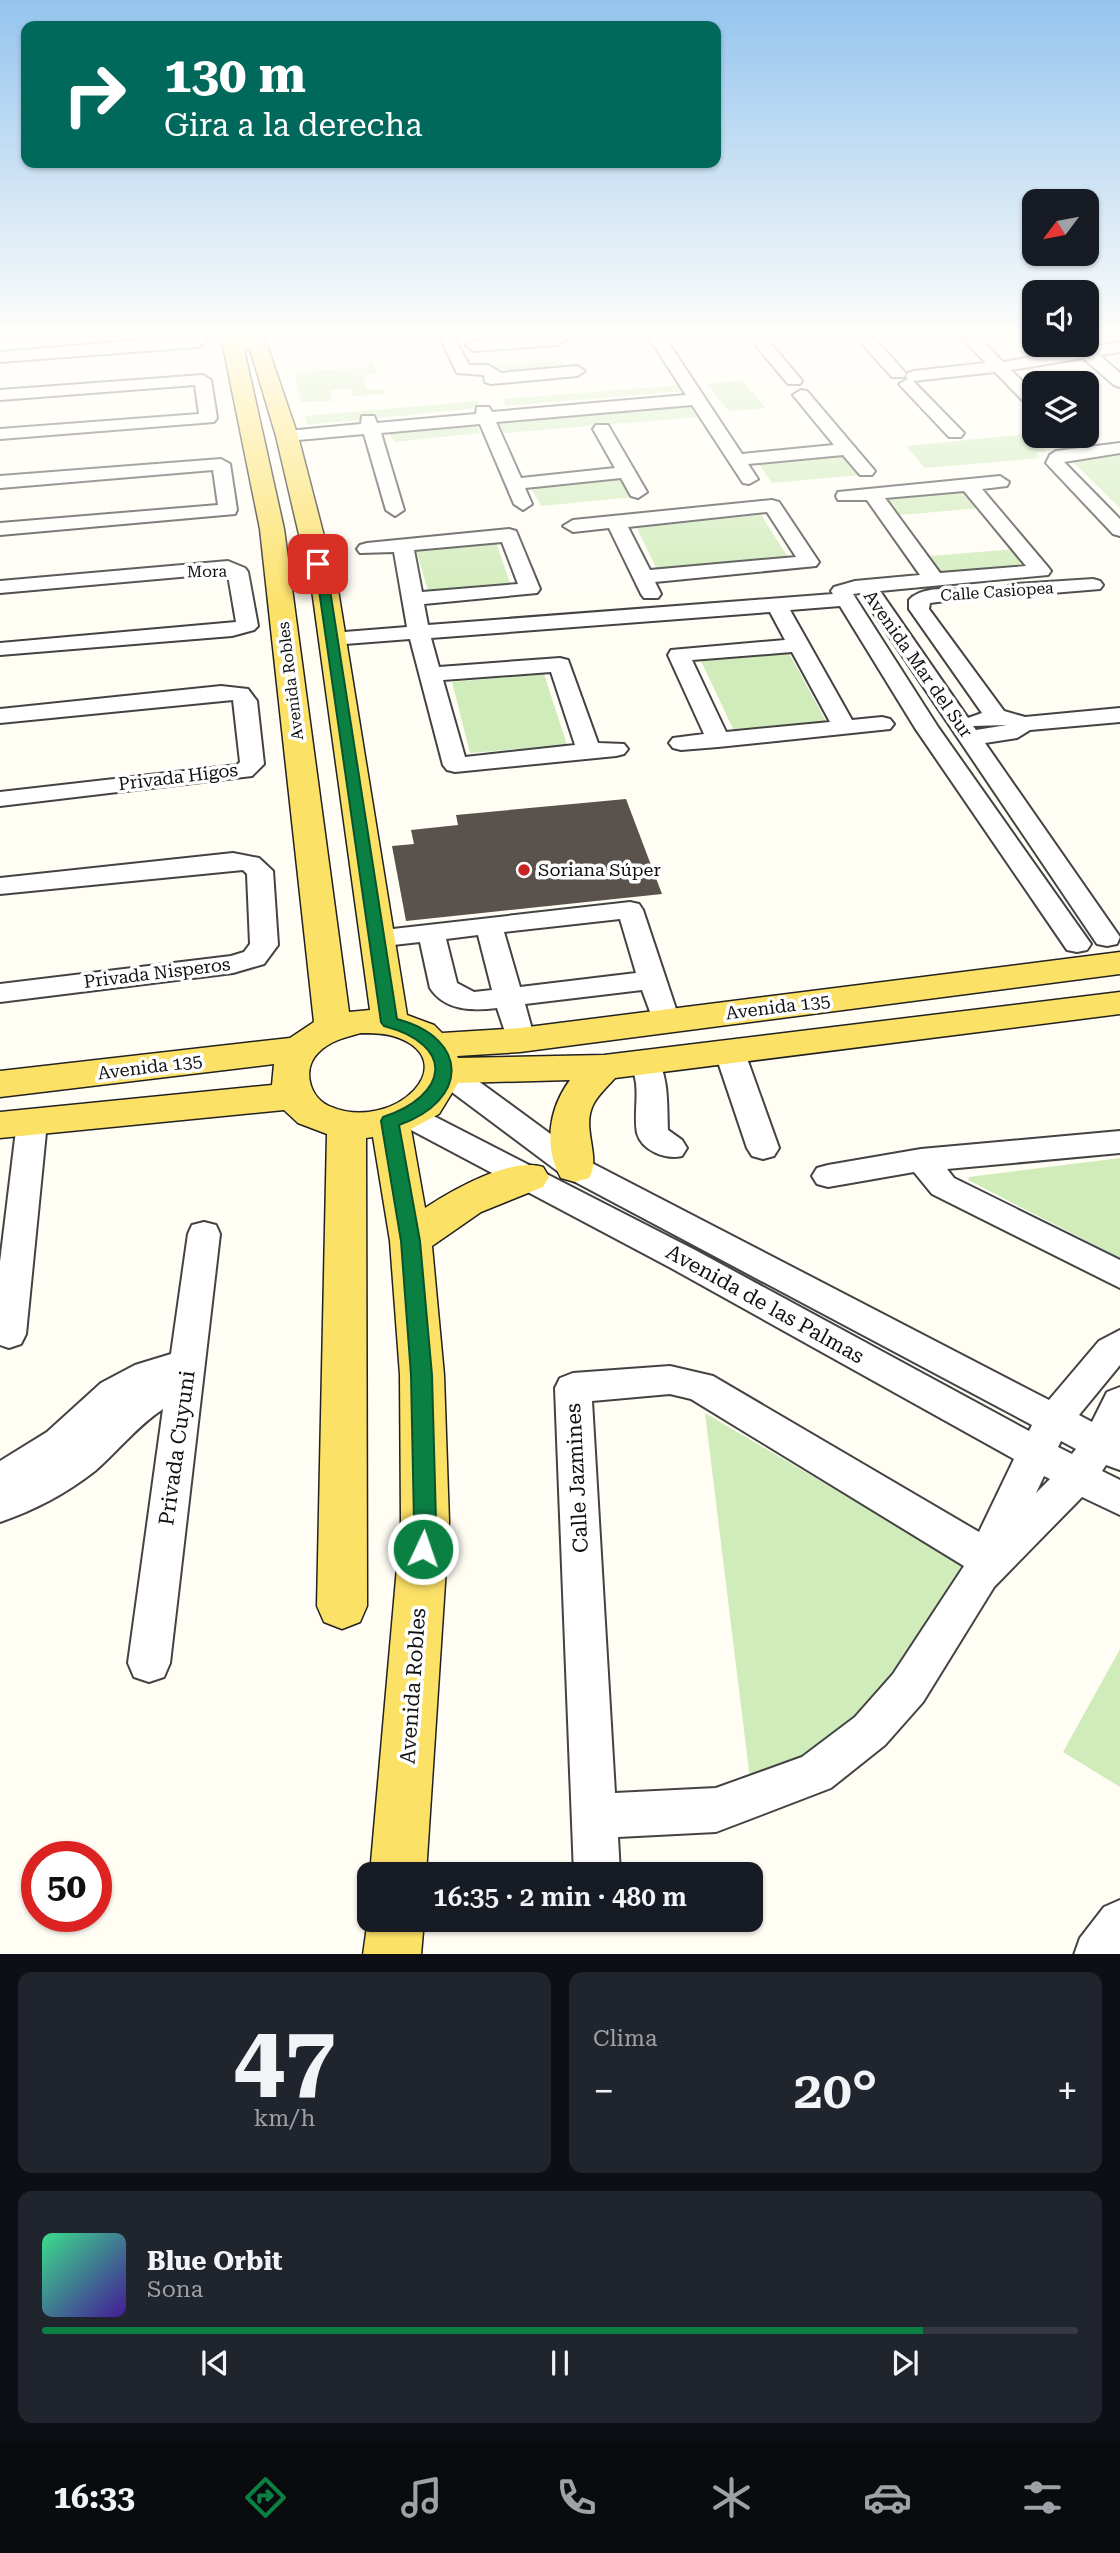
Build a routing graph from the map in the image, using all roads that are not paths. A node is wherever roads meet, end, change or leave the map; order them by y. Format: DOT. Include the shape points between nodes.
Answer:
graph roads {
  1 [pos="89,427"];
  2 [pos="255,427"];
  3 [pos="284,427"];
  4 [pos="337,427"];
  5 [pos="371,427"];
  6 [pos="494,427"];
  7 [pos="715,427"];
  8 [pos="830,427"];
  9 [pos="950,427"];
  10 [pos="602,429"];
  11 [pos="286,432"];
  12 [pos="955,433"];
  13 [pos="0,434"];
  14 [pos="1120,448"];
  15 [pos="849,449"];
  16 [pos="736,460"];
  17 [pos="866,471"];
  18 [pos="627,472"];
  19 [pos="749,479"];
  20 [pos="0,482"];
  21 [pos="1000,482"];
  22 [pos="513,484"];
  23 [pos="968,484"];
  24 [pos="638,492"];
  25 [pos="872,494"];
  26 [pos="845,496"];
  27 [pos="523,504"];
  28 [pos="395,510"];
  29 [pos="616,522"];
  30 [pos="573,526"];
  31 [pos="0,529"];
  32 [pos="1120,530"];
  33 [pos="403,546"];
  34 [pos="367,549"];
  35 [pos="809,562"];
  36 [pos="934,580"];
  37 [pos="1093,584"];
  38 [pos="866,586"];
  39 [pos="0,587"];
  40 [pos="413,599"];
  41 [pos="839,600"];
  42 [pos="776,606"];
  43 [pos="419,632"];
  44 [pos="332,639"];
  45 [pos="552,640"];
  46 [pos="800,645"];
  47 [pos="0,649"];
  48 [pos="560,665"];
  49 [pos="430,674"];
  50 [pos="1120,715"];
  51 [pos="0,716"];
  52 [pos="997,718"];
  53 [pos="882,724"];
  54 [pos="1022,724"];
  55 [pos="845,728"];
  56 [pos="968,735"];
  57 [pos="718,740"];
  58 [pos="681,743"];
  59 [pos="616,748"];
  60 [pos="940,748"];
  61 [pos="589,751"];
  62 [pos="0,799"];
  63 [pos="0,886"];
  64 [pos="489,926"];
  65 [pos="431,933"];
  66 [pos="375,939"];
  67 [pos="1104,952"];
  68 [pos="652,980"];
  69 [pos="0,993"];
  70 [pos="508,996"];
  71 [pos="1120,1003"];
  72 [pos="390,1022"];
  73 [pos="649,1023"];
  74 [pos="333,1028"];
  75 [pos="520,1040"];
  76 [pos="300,1049"];
  77 [pos="730,1053"];
  78 [pos="439,1058"];
  79 [pos="202,1061"];
  80 [pos="645,1061"];
  81 [pos="604,1067"];
  82 [pos="0,1084"];
  83 [pos="294,1096"];
  84 [pos="197,1106"];
  85 [pos="381,1120"];
  86 [pos="16,1123"];
  87 [pos="1120,1142"];
  88 [pos="671,1148"];
  89 [pos="763,1149"];
  90 [pos="921,1160"];
  91 [pos="828,1176"];
  92 [pos="529,1177"];
  93 [pos="584,1184"];
  94 [pos="641,1220"];
  95 [pos="204,1234"];
  96 [pos="411,1241"];
  97 [pos="1120,1275"];
  98 [pos="9,1334"];
  99 [pos="1120,1344"];
  100 [pos="187,1374"];
  101 [pos="1120,1402"];
  102 [pos="1054,1420"];
  103 [pos="1110,1449"];
  104 [pos="1036,1453"];
  105 [pos="1078,1476"];
  106 [pos="0,1481"];
  107 [pos="1120,1499"];
  108 [pos="0,1506"];
  109 [pos="987,1564"];
  110 [pos="342,1606"];
  111 [pos="149,1663"];
  112 [pos="593,1816"];
  113 [pos="399,1862"];
  114 [pos="596,1862"];
  115 [pos="1120,1923"];
  116 [pos="394,1932"];
  117 [pos="392,1954"];
  118 [pos="1098,1954"];
  1 -- 13 [label="street"];
  2 -- 74 [label="main road, Avenida Robles" via="272,529"];
  3 -- 11 [label="main road, Avenida Robles"];
  4 -- 11 [label="street"];
  5 -- 28 [label="street"];
  6 -- 22 [label="street"];
  7 -- 16 [label="street"];
  8 -- 15 [label="street"];
  9 -- 12 [label="street"];
  10 -- 18 [label="street"];
  11 -- 44 [label="main road, Avenida Robles" via="325,590"];
  14 -- 32 [label="street" via="1062,455 1055,463"];
  15 -- 16 [label="street"];
  15 -- 17 [label="street"];
  16 -- 19 [label="street"];
  18 -- 22 [label="street"];
  18 -- 24 [label="street"];
  20 -- 31 [label="street" via="222,464 228,510"];
  21 -- 23 [label="street"];
  22 -- 27 [label="street"];
  23 -- 25 [label="street"];
  23 -- 36 [label="street" via="1041,571"];
  25 -- 26 [label="street"];
  25 -- 36 [label="street"];
  29 -- 30 [label="street"];
  29 -- 35 [label="street" via="770,502"];
  29 -- 35 [label="street" via="647,586"];
  33 -- 34 [label="street"];
  33 -- 40 [label="street"];
  33 -- 40 [label="street" via="507,529 533,597"];
  35 -- 41 [label="street"];
  36 -- 38 [label="street"];
  37 -- 52 [label="street, Calle Casiopea" via="919,600 919,609"];
  38 -- 41 [label="street, Avenida Mar del Sur" via="841,591"];
  38 -- 56 [label="street, Avenida Mar del Sur"];
  39 -- 47 [label="street, Mora" via="228,567 238,572 247,626 232,631"];
  40 -- 43 [label="street"];
  41 -- 42 [label="street"];
  41 -- 60 [label="street, Avenida Mar del Sur"];
  42 -- 43 [label="street"];
  42 -- 46 [label="street"];
  43 -- 44 [label="street"];
  43 -- 49 [label="street"];
  44 -- 66 [label="main road, Avenida Robles"];
  45 -- 48 [label="street"];
  46 -- 55 [label="street"];
  46 -- 57 [label="street" via="675,646"];
  48 -- 49 [label="street"];
  48 -- 61 [label="street"];
  49 -- 61 [label="street" via="455,765"];
  50 -- 54 [label="street"];
  51 -- 62 [label="street, Privada Higos" via="240,694 246,701 252,764 244,771"];
  52 -- 54 [label="street"];
  52 -- 56 [label="street"];
  53 -- 55 [label="street"];
  54 -- 56 [label="street" via="1018,731"];
  55 -- 57 [label="street"];
  56 -- 60 [label="street"];
  56 -- 67 [label="street, Avenida Mar del Sur"];
  57 -- 58 [label="street"];
  59 -- 61 [label="street"];
  60 -- 67 [label="street, Avenida Mar del Sur"];
  63 -- 69 [label="street, Privada Nisperos" via="233,861 250,863 260,871 264,945 254,958 233,964"];
  64 -- 65 [label="street"];
  64 -- 68 [label="street" via="630,910"];
  64 -- 70 [label="street"];
  65 -- 66 [label="street"];
  65 -- 70 [label="street" via="444,988 470,1002"];
  66 -- 72 [label="main road, Avenida Robles"];
  67 -- 71 [label="main road"];
  67 -- 73 [label="main road, Avenida 135" via="1042,974"];
  68 -- 70 [label="street"];
  68 -- 73 [label="street"];
  70 -- 75 [label="street"];
  71 -- 77 [label="main road"];
  72 -- 74 [label="main road" via="361,1021"];
  72 -- 78 [label="main road" via="416,1030"];
  73 -- 75 [label="main road, Avenida 135"];
  73 -- 80 [label="main road"];
  74 -- 76 [label="main road"];
  75 -- 78 [label="main road, Avenida 135"];
  76 -- 79 [label="main road, Avenida 135"];
  76 -- 83 [label="main road" via="289,1072"];
  77 -- 80 [label="main road"];
  77 -- 89 [label="street"];
  78 -- 81 [label="main road"];
  78 -- 85 [label="main road" via="436,1093 424,1105"];
  78 -- 93 [label="street, Avenida de las Palmas"];
  79 -- 82 [label="main road, Avenida 135"];
  79 -- 84 [label="main road" via="213,1066 217,1080"];
  80 -- 81 [label="main road"];
  80 -- 88 [label="street" via="651,1083 653,1134"];
  81 -- 93 [label="main road" via="569,1111"];
  83 -- 84 [label="main road"];
  83 -- 85 [label="main road" via="312,1113"];
  84 -- 86 [label="main road"];
  85 -- 92 [label="street, Avenida de las Palmas"];
  85 -- 96 [label="main road, Avenida Robles"];
  85 -- 110 [label="main road"];
  86 -- 98 [label="street"];
  87 -- 90 [label="street"];
  90 -- 91 [label="street"];
  90 -- 97 [label="street" via="943,1186"];
  92 -- 93 [label="street, Avenida de las Palmas"];
  92 -- 96 [label="main road" via="464,1201"];
  93 -- 94 [label="street, Avenida de las Palmas"];
  94 -- 102 [label="street, Avenida de las Palmas"];
  94 -- 104 [label="street, Avenida de las Palmas"];
  95 -- 100 [label="street, Privada Cuyuni"];
  96 -- 113 [label="main road, Avenida Robles" via="422,1375 425,1522"];
  99 -- 102 [label="street"];
  100 -- 106 [label="street" via="148,1375 114,1393 60,1443"];
  100 -- 108 [label="street" via="138,1407 82,1460 45,1485"];
  100 -- 111 [label="street, Privada Cuyuni"];
  101 -- 103 [label="street"];
  102 -- 103 [label="street, Avenida de las Palmas"];
  102 -- 104 [label="street"];
  103 -- 105 [label="street"];
  104 -- 105 [label="street, Avenida de las Palmas"];
  104 -- 109 [label="street"];
  105 -- 107 [label="street, Avenida de las Palmas"];
  105 -- 109 [label="street"];
  109 -- 112 [label="street" via="908,1688 870,1731 816,1773 716,1810"];
  109 -- 112 [label="street, Calle Jazmines" via="700,1386 670,1380 573,1388"];
  112 -- 114 [label="street, Calle Jazmines"];
  115 -- 118 [label="street"];
  116 -- 117 [label="main road"];
}
